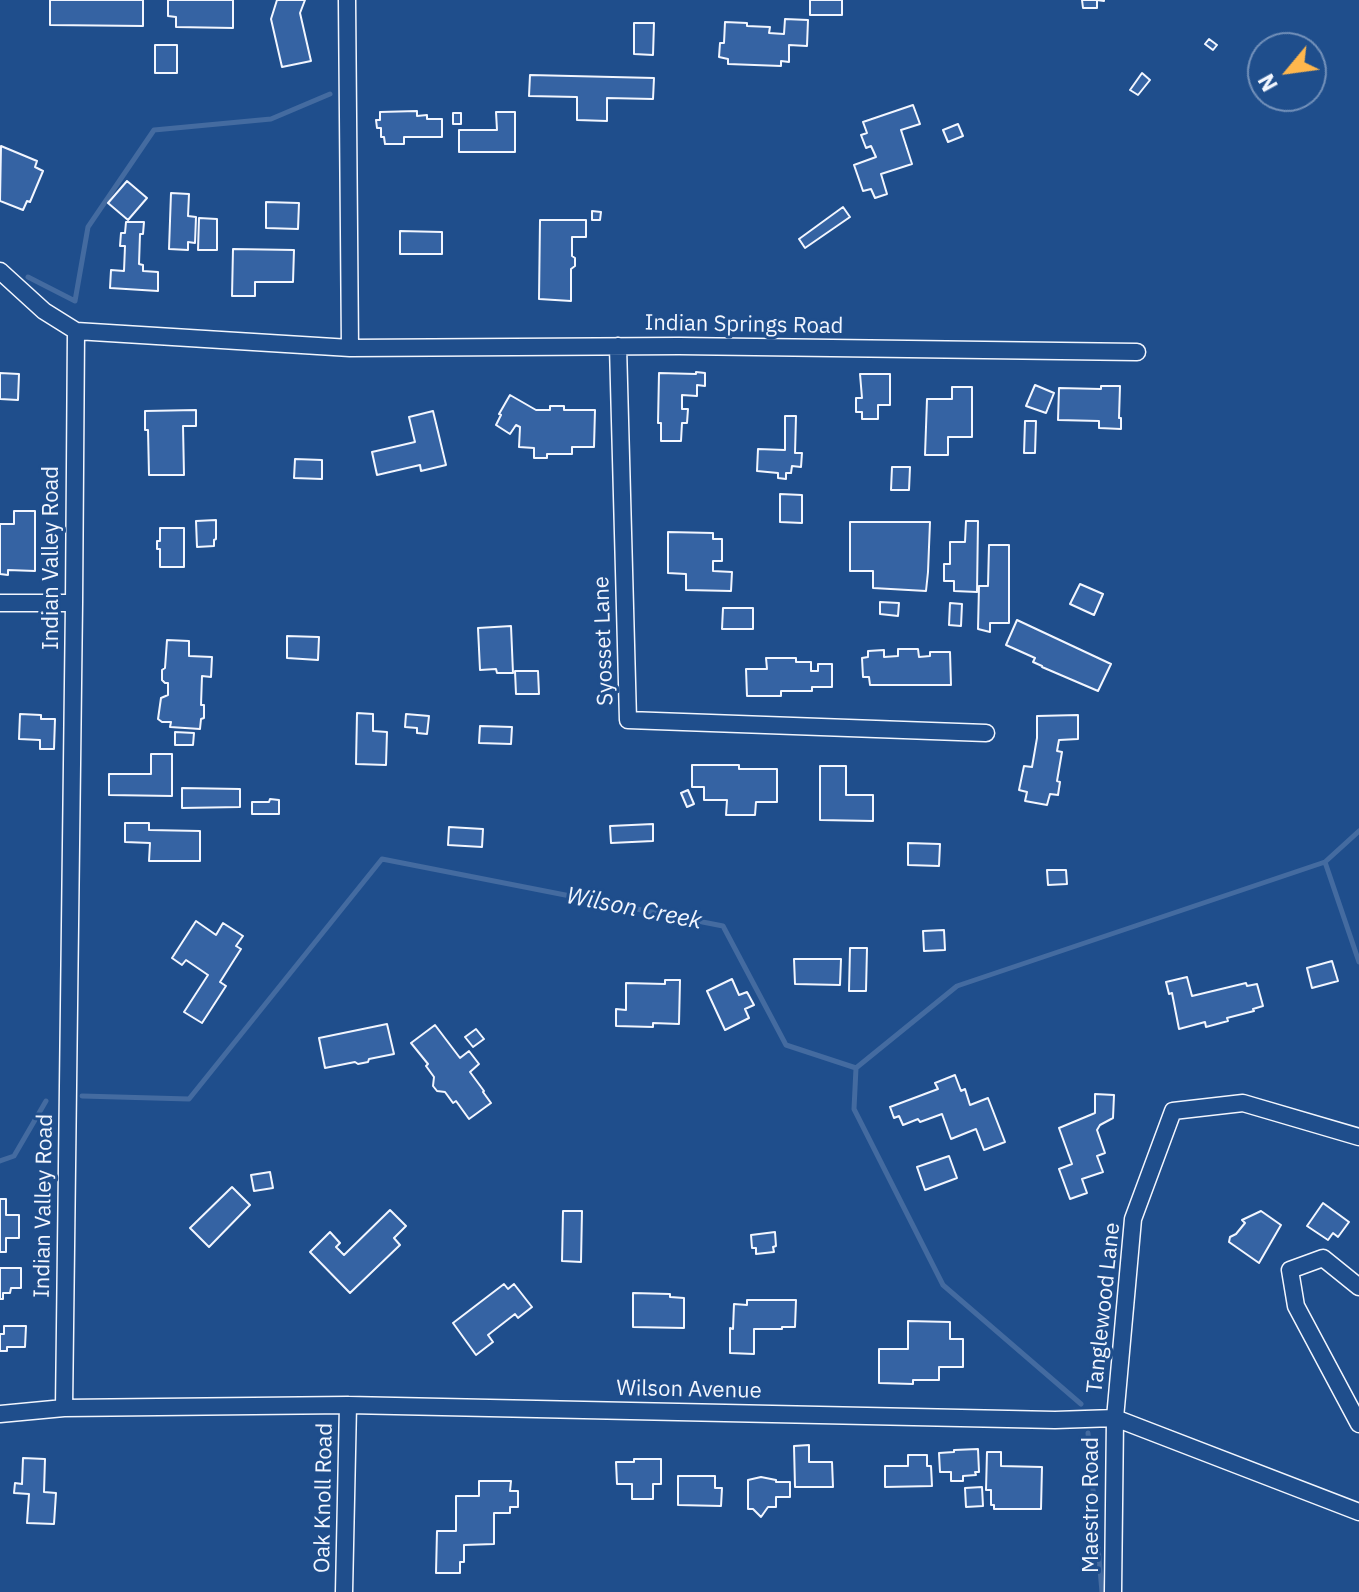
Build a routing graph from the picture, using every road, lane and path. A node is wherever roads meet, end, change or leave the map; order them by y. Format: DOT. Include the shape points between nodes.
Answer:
graph roads {
  1 [pos="347,0"];
  2 [pos="0,271"];
  3 [pos="76,331"];
  4 [pos="618,346"];
  5 [pos="350,348"];
  6 [pos="1137,352"];
  7 [pos="0,603"];
  8 [pos="74,603"];
  9 [pos="986,733"];
  10 [pos="1359,1137"];
  11 [pos="1359,1287"];
  12 [pos="348,1405"];
  13 [pos="64,1408"];
  14 [pos="0,1414"];
  15 [pos="1115,1418"];
  16 [pos="1359,1424"];
  17 [pos="1359,1512"];
  18 [pos="344,1592"];
  19 [pos="1113,1592"];
  1 -- 5 [label="street"];
  2 -- 3 [label="street" via="44,311"];
  3 -- 5 [label="street"];
  3 -- 8 [label="street, Indian Valley Road"];
  4 -- 5 [label="street, Indian Springs Road"];
  4 -- 6 [label="street, Indian Springs Road"];
  4 -- 9 [label="street, Syosset Lane" via="628,720"];
  7 -- 8 [label="street"];
  8 -- 13 [label="street, Indian Valley Road"];
  10 -- 15 [label="street, Tanglewood Lane" via="1243,1103 1173,1111 1133,1219"];
  11 -- 16 [label="street" via="1323,1258 1290,1270 1296,1306"];
  12 -- 13 [label="street, Wilson Avenue"];
  12 -- 15 [label="street, Wilson Avenue"];
  12 -- 18 [label="street, Oak Knoll Road"];
  13 -- 14 [label="street, Wilson Avenue"];
  15 -- 17 [label="street, Wilson Avenue"];
  15 -- 19 [label="street, Maestro Road"];
}
